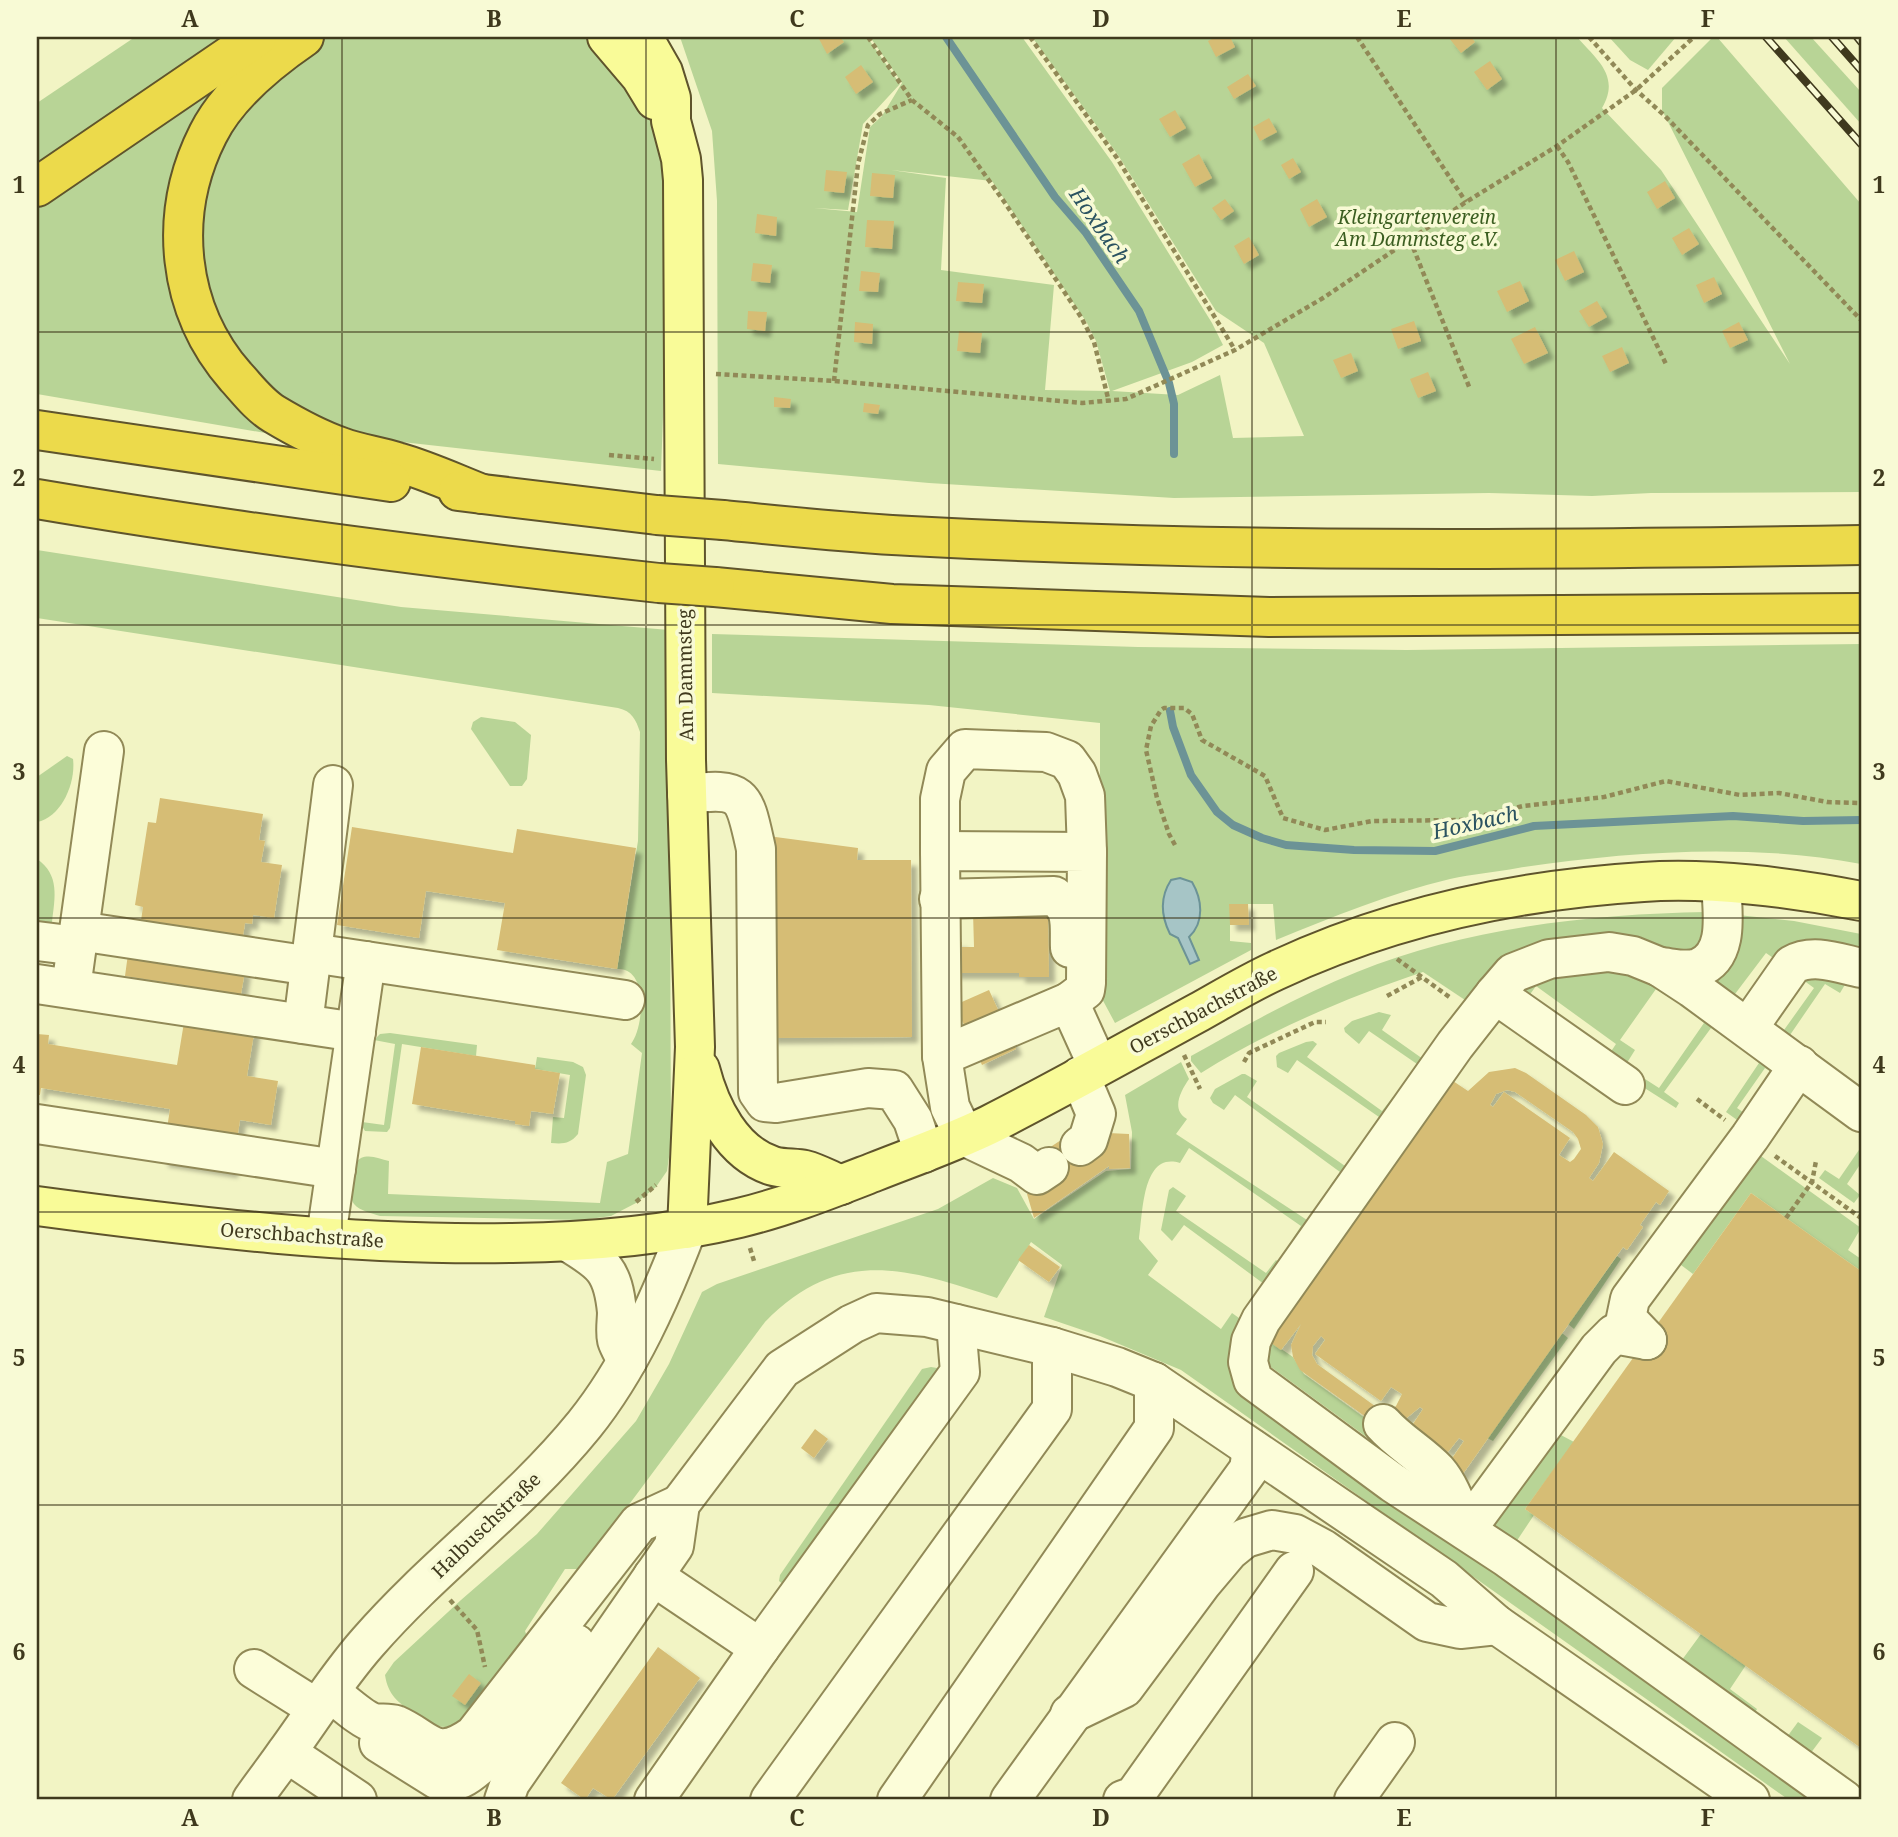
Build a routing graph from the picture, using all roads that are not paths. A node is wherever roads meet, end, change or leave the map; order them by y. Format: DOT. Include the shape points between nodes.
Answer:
graph roads {
  1 [pos="257,37"];
  2 [pos="304,37"];
  3 [pos="607,37"];
  4 [pos="643,37"];
  5 [pos="671,121"];
  6 [pos="37,187"];
  7 [pos="37,430"];
  8 [pos="482,494"];
  9 [pos="37,499"];
  10 [pos="1861,545"];
  11 [pos="1861,612"];
  12 [pos="104,751"];
  13 [pos="333,785"];
  14 [pos="687,794"];
  15 [pos="940,851"];
  16 [pos="1087,852"];
  17 [pos="1721,883"];
  18 [pos="939,899"];
  19 [pos="1861,901"];
  20 [pos="80,928"];
  21 [pos="37,941"];
  22 [pos="312,954"];
  23 [pos="366,961"];
  24 [pos="1660,967"];
  25 [pos="1861,968"];
  26 [pos="54,986"];
  27 [pos="625,1000"];
  28 [pos="1069,1002"];
  29 [pos="1486,1006"];
  30 [pos="303,1024"];
  31 [pos="1748,1028"];
  32 [pos="356,1032"];
  33 [pos="695,1047"];
  34 [pos="942,1056"];
  35 [pos="1799,1065"];
  36 [pos="1089,1071"];
  37 [pos="1625,1085"];
  38 [pos="1861,1112"];
  39 [pos="37,1124"];
  40 [pos="964,1136"];
  41 [pos="1080,1146"];
  42 [pos="924,1153"];
  43 [pos="1048,1167"];
  44 [pos="336,1169"];
  45 [pos="841,1185"];
  46 [pos="37,1206"];
  47 [pos="687,1229"];
  48 [pos="326,1237"];
  49 [pos="568,1242"];
  50 [pos="956,1324"];
  51 [pos="1052,1347"];
  52 [pos="627,1360"];
  53 [pos="1154,1382"];
  54 [pos="1383,1424"];
  55 [pos="1252,1449"];
  56 [pos="680,1504"];
  57 [pos="1466,1530"];
  58 [pos="1294,1571"];
  59 [pos="653,1576"];
  60 [pos="1497,1625"];
  61 [pos="760,1648"];
  62 [pos="254,1669"];
  63 [pos="323,1700"];
  64 [pos="1070,1714"];
  65 [pos="373,1723"];
  66 [pos="1395,1742"];
  67 [pos="287,1753"];
  68 [pos="470,1790"];
  69 [pos="262,1797"];
  70 [pos="357,1800"];
  71 [pos="504,1800"];
  72 [pos="654,1800"];
  73 [pos="770,1800"];
  74 [pos="897,1800"];
  75 [pos="1010,1800"];
  76 [pos="1123,1800"];
  77 [pos="1354,1800"];
  78 [pos="1750,1800"];
  79 [pos="1844,1800"];
  1 -- 6 [label="highway"];
  2 -- 8 [label="highway" via="268,63 208,134 184,218 183,266 195,310 218,357 272,413 340,447 400,462"];
  3 -- 5 [label="main road, Am Dammsteg"];
  4 -- 5 [label="main road, Am Dammsteg" via="663,72 671,98"];
  5 -- 14 [label="main road, Am Dammsteg" via="683,180"];
  7 -- 8 [label="highway"];
  8 -- 10 [label="highway, bridge" via="657,515 909,536 1088,544 1339,548"];
  9 -- 11 [label="highway, bridge" via="515,567 892,604 1269,617"];
  12 -- 20 [label="street"];
  13 -- 22 [label="street"];
  14 -- 33 [label="main road, Am Dammsteg"];
  14 -- 42 [label="street" via="733,793 745,806 756,849 758,1092 765,1102 776,1103 868,1088 894,1090 913,1120"];
  15 -- 16 [label="street"];
  15 -- 16 [label="street" via="940,799 946,771 965,749 1046,752 1068,760 1085,796"];
  15 -- 18 [label="street"];
  16 -- 28 [label="street" via="1086,983 1085,990"];
  17 -- 19 [label="main road, Oerschbachstraße"];
  17 -- 24 [label="street" via="1720,946 1712,959 1699,968"];
  17 -- 36 [label="main road, Oerschbachstraße" via="1646,881 1500,899 1387,927 1275,971"];
  18 -- 28 [label="street" via="1054,896 1065,903 1069,911"];
  18 -- 34 [label="street"];
  20 -- 21 [label="street"];
  20 -- 22 [label="street"];
  20 -- 26 [label="street"];
  22 -- 23 [label="street"];
  22 -- 30 [label="street"];
  23 -- 27 [label="street"];
  23 -- 32 [label="street"];
  24 -- 29 [label="street" via="1609,952 1549,959 1513,973"];
  24 -- 31 [label="street"];
  25 -- 31 [label="street" via="1813,958 1801,960 1792,965"];
  26 -- 30 [label="street"];
  28 -- 34 [label="street"];
  28 -- 36 [label="street"];
  29 -- 37 [label="street"];
  29 -- 57 [label="street" via="1400,1141 1329,1239 1261,1320 1248,1362 1252,1380"];
  30 -- 32 [label="street"];
  31 -- 35 [label="street"];
  32 -- 44 [label="street"];
  33 -- 45 [label="main road" via="706,1092 729,1134 752,1156"];
  33 -- 47 [label="main road, Am Dammsteg"];
  34 -- 40 [label="street" via="950,1107"];
  35 -- 38 [label="street"];
  35 -- 57 [label="street" via="1630,1299 1626,1318 1647,1340 1614,1334 1599,1349"];
  36 -- 40 [label="main road, Oerschbachstraße"];
  36 -- 41 [label="street" via="1096,1114 1088,1140"];
  39 -- 44 [label="street"];
  40 -- 42 [label="main road, Oerschbachstraße"];
  40 -- 43 [label="street" via="1037,1175"];
  42 -- 45 [label="main road, Oerschbachstraße"];
  44 -- 48 [label="street"];
  45 -- 47 [label="main road, Oerschbachstraße" via="742,1217"];
  46 -- 48 [label="main road, Oerschbachstraße"];
  47 -- 49 [label="main road, Oerschbachstraße"];
  47 -- 52 [label="street, Halbuschstraße" via="663,1290"];
  48 -- 49 [label="main road, Oerschbachstraße" via="456,1244"];
  49 -- 52 [label="street" via="591,1256 613,1282 617,1340"];
  50 -- 51 [label="street"];
  50 -- 56 [label="street" via="876,1313 782,1369"];
  50 -- 61 [label="street" via="960,1372"];
  51 -- 53 [label="street"];
  51 -- 73 [label="street" via="1052,1409"];
  52 -- 63 [label="street, Halbuschstraße" via="576,1434 368,1642"];
  53 -- 55 [label="street"];
  53 -- 74 [label="street" via="1154,1428"];
  54 -- 57 [label="street" via="1438,1472"];
  55 -- 60 [label="street" via="1444,1579"];
  55 -- 64 [label="street" via="1249,1469"];
  56 -- 59 [label="street" via="674,1546"];
  56 -- 65 [label="street" via="639,1523 474,1735 447,1748 432,1747 394,1725"];
  56 -- 68 [label="street" via="490,1756 464,1777"];
  57 -- 79 [label="street"];
  58 -- 76 [label="street" via="1134,1796"];
  59 -- 61 [label="street"];
  59 -- 71 [label="street" via="510,1783"];
  60 -- 64 [label="street" via="1460,1629 1427,1622 1323,1549 1295,1534 1272,1530 1245,1538 1228,1551 1124,1688"];
  60 -- 78 [label="street"];
  61 -- 72 [label="street"];
  62 -- 63 [label="street"];
  63 -- 65 [label="street"];
  63 -- 67 [label="street, Halbuschstraße"];
  64 -- 75 [label="street"];
  65 -- 68 [label="street" via="379,1744 438,1780"];
  66 -- 77 [label="street"];
  67 -- 69 [label="street, Halbuschstraße"];
  67 -- 70 [label="street"];
}
